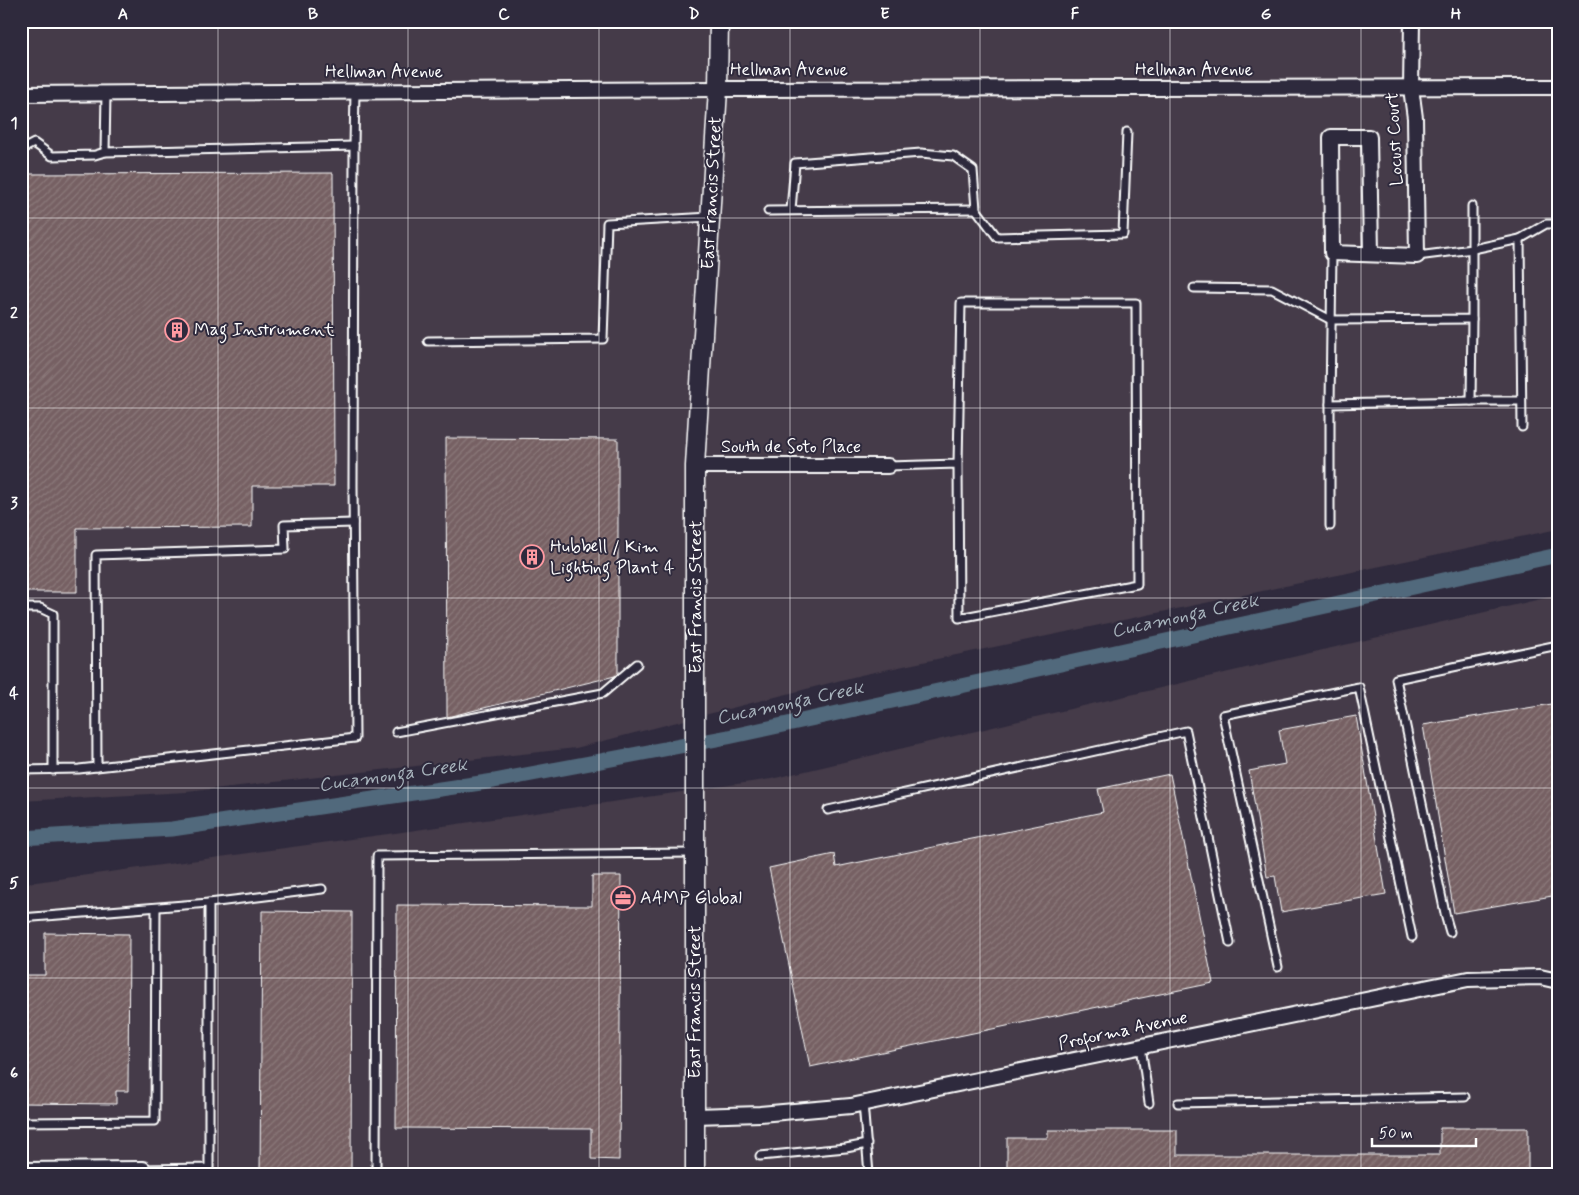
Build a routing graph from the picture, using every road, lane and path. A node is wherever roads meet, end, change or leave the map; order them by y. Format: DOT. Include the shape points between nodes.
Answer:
graph roads {
  1 [pos="719,21"];
  2 [pos="1412,21"];
  3 [pos="1558,87"];
  4 [pos="718,88"];
  5 [pos="1411,88"];
  6 [pos="355,91"];
  7 [pos="106,93"];
  8 [pos="21,94"];
  9 [pos="1127,132"];
  10 [pos="354,146"];
  11 [pos="21,150"];
  12 [pos="105,152"];
  13 [pos="1472,206"];
  14 [pos="976,209"];
  15 [pos="768,210"];
  16 [pos="791,210"];
  17 [pos="711,217"];
  18 [pos="1558,224"];
  19 [pos="1520,239"];
  20 [pos="1473,249"];
  21 [pos="1332,253"];
  22 [pos="1371,254"];
  23 [pos="1417,256"];
  24 [pos="1194,288"];
  25 [pos="1472,318"];
  26 [pos="1331,320"];
  27 [pos="428,341"];
  28 [pos="1471,401"];
  29 [pos="1521,401"];
  30 [pos="1330,404"];
  31 [pos="1522,427"];
  32 [pos="958,464"];
  33 [pos="695,466"];
  34 [pos="888,466"];
  35 [pos="354,523"];
  36 [pos="1330,526"];
  37 [pos="21,608"];
  38 [pos="1558,645"];
  39 [pos="637,664"];
  40 [pos="396,732"];
  41 [pos="97,767"];
  42 [pos="21,770"];
  43 [pos="54,770"];
  44 [pos="828,810"];
  45 [pos="696,853"];
  46 [pos="322,889"];
  47 [pos="209,903"];
  48 [pos="156,908"];
  49 [pos="21,918"];
  50 [pos="1450,932"];
  51 [pos="1412,937"];
  52 [pos="1230,943"];
  53 [pos="1278,967"];
  54 [pos="1558,981"];
  55 [pos="1141,1046"];
  56 [pos="1464,1098"];
  57 [pos="863,1103"];
  58 [pos="1149,1103"];
  59 [pos="1178,1103"];
  60 [pos="695,1116"];
  61 [pos="21,1122"];
  62 [pos="867,1144"];
  63 [pos="760,1156"];
  64 [pos="143,1169"];
  65 [pos="26,1171"];
  66 [pos="209,1171"];
  67 [pos="376,1174"];
  68 [pos="695,1174"];
  69 [pos="869,1174"];
  1 -- 4 [label="street, East Francis Street"];
  2 -- 5 [label="street, Locust Court"];
  3 -- 5 [label="street, Hellman Avenue"];
  4 -- 5 [label="street, Hellman Avenue"];
  4 -- 6 [label="street, Hellman Avenue"];
  4 -- 17 [label="street, East Francis Street"];
  5 -- 23 [label="street, Locust Court"];
  6 -- 7 [label="street, Hellman Avenue"];
  6 -- 10 [label="lane"];
  7 -- 8 [label="street, Hellman Avenue"];
  7 -- 12 [label="lane"];
  9 -- 14 [label="lane" via="1123,234 997,237"];
  10 -- 12 [label="lane"];
  10 -- 35 [label="lane"];
  11 -- 12 [label="lane" via="34,143 52,156"];
  13 -- 20 [label="lane"];
  14 -- 16 [label="lane"];
  14 -- 16 [label="lane" via="973,170 953,156 922,153 795,163"];
  15 -- 16 [label="lane"];
  17 -- 27 [label="lane" via="607,223 603,339"];
  17 -- 33 [label="street, East Francis Street"];
  18 -- 19 [label="lane" via="1546,224"];
  19 -- 20 [label="lane"];
  19 -- 29 [label="lane"];
  20 -- 23 [label="lane"];
  20 -- 25 [label="lane"];
  21 -- 22 [label="street"];
  21 -- 22 [label="street" via="1331,137 1369,137"];
  21 -- 26 [label="lane"];
  22 -- 23 [label="street"];
  24 -- 26 [label="lane" via="1272,289"];
  25 -- 26 [label="lane"];
  25 -- 28 [label="lane"];
  26 -- 30 [label="lane"];
  28 -- 29 [label="lane"];
  28 -- 30 [label="lane"];
  29 -- 31 [label="lane"];
  30 -- 36 [label="lane"];
  32 -- 32 [label="lane" via="960,618 1137,584 1136,303 961,303"];
  32 -- 34 [label="lane"];
  33 -- 34 [label="street, South de Soto Place"];
  33 -- 45 [label="street, East Francis Street"];
  35 -- 41 [label="lane" via="355,738"];
  35 -- 41 [label="lane" via="284,525 285,549 96,555"];
  37 -- 43 [label="lane" via="40,608 53,614"];
  38 -- 50 [label="lane" via="1396,679"];
  39 -- 40 [label="lane" via="603,693"];
  41 -- 43 [label="lane"];
  42 -- 43 [label="lane"];
  44 -- 52 [label="lane" via="1186,730"];
  45 -- 60 [label="street, East Francis Street"];
  45 -- 67 [label="lane" via="377,856"];
  46 -- 47 [label="lane"];
  47 -- 48 [label="lane"];
  47 -- 66 [label="lane"];
  48 -- 49 [label="lane"];
  48 -- 61 [label="lane" via="155,1121"];
  51 -- 53 [label="lane" via="1358,687 1223,715"];
  54 -- 55 [label="street, Proforma Avenue" via="1540,977 1468,979"];
  55 -- 57 [label="street, Proforma Avenue"];
  55 -- 58 [label="lane"];
  56 -- 59 [label="lane"];
  57 -- 60 [label="street, Proforma Avenue" via="760,1114"];
  57 -- 62 [label="lane"];
  60 -- 68 [label="street, East Francis Street"];
  62 -- 63 [label="lane"];
  62 -- 69 [label="lane"];
  64 -- 65 [label="street"];
  64 -- 66 [label="lane"];
}
